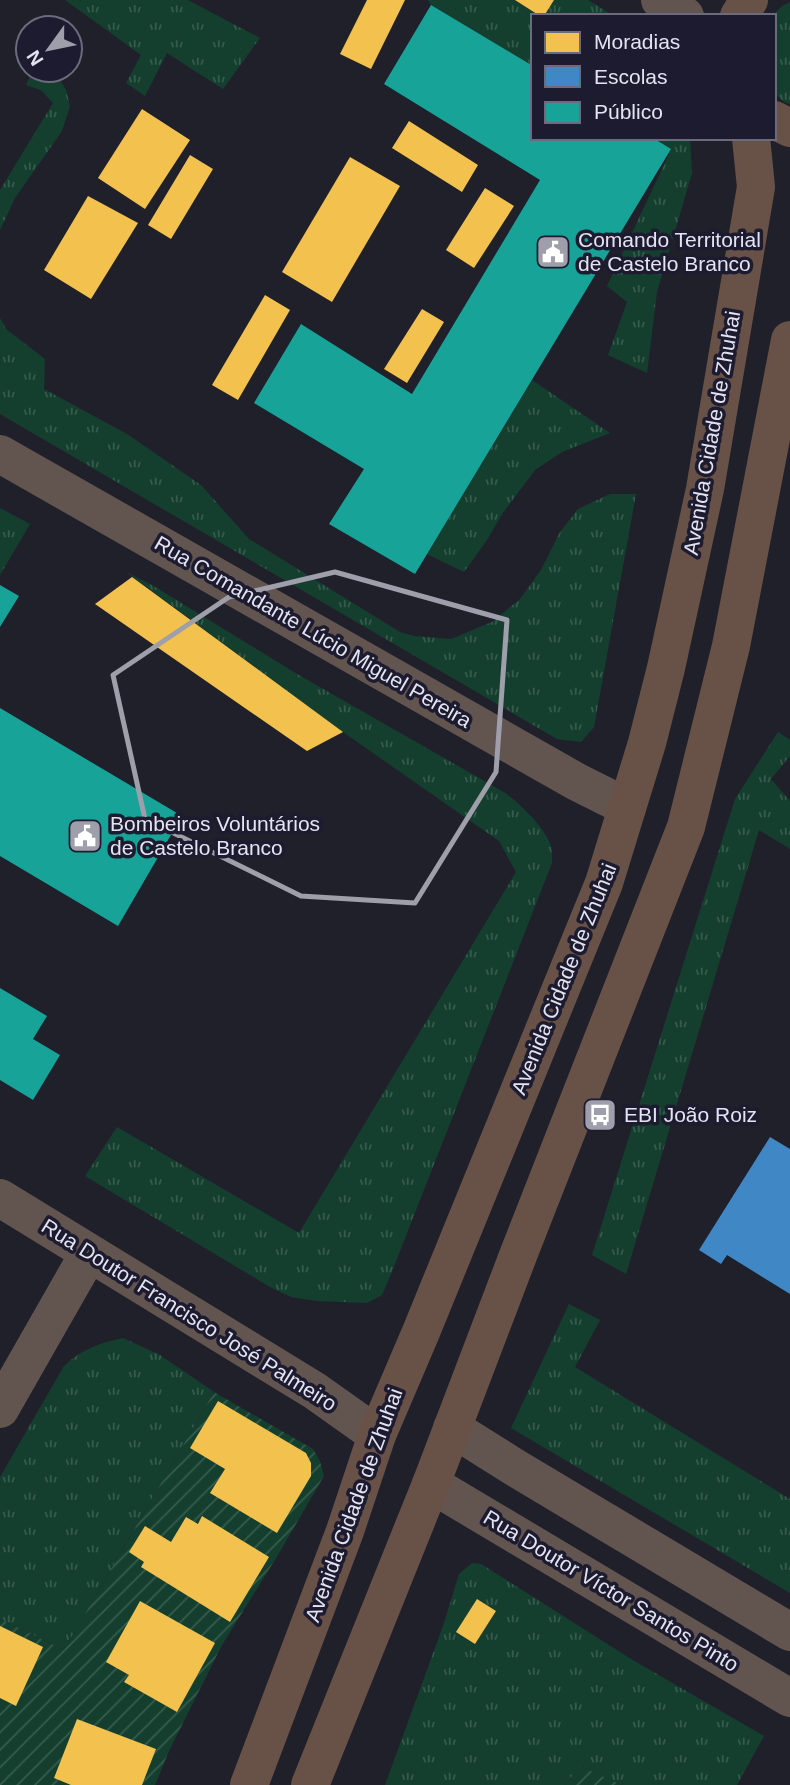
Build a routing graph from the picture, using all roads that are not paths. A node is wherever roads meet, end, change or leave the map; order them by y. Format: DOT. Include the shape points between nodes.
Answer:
graph roads {
  1 [pos="660,0"];
  2 [pos="682,14"];
  3 [pos="751,140"];
  4 [pos="790,340"];
  5 [pos="0,454"];
  6 [pos="627,807"];
  7 [pos="0,1198"];
  8 [pos="89,1253"];
  9 [pos="0,1409"];
  10 [pos="452,1428"];
  11 [pos="377,1435"];
  12 [pos="431,1484"];
  13 [pos="790,1632"];
  14 [pos="790,1698"];
  15 [pos="249,1785"];
  16 [pos="310,1785"];
  1 -- 2 [label="street"];
  3 -- 6 [label="main road, Avenida Cidade de Zhuhai" via="756,187 705,489 666,668"];
  4 -- 10 [label="main road" via="731,646 686,827"];
  5 -- 6 [label="street, Rua Comandante Lúcio Miguel Pereira"];
  6 -- 11 [label="main road, Avenida Cidade de Zhuhai" via="604,883"];
  7 -- 8 [label="street, Rua Doutor Francisco José Palmeiro"];
  8 -- 9 [label="street"];
  8 -- 11 [label="street, Rua Doutor Francisco José Palmeiro" via="315,1391"];
  10 -- 12 [label="main road"];
  10 -- 13 [label="street"];
  11 -- 15 [label="main road, Avenida Cidade de Zhuhai"];
  12 -- 14 [label="street, Rua Doutor Víctor Santos Pinto"];
  12 -- 16 [label="main road"];
}
